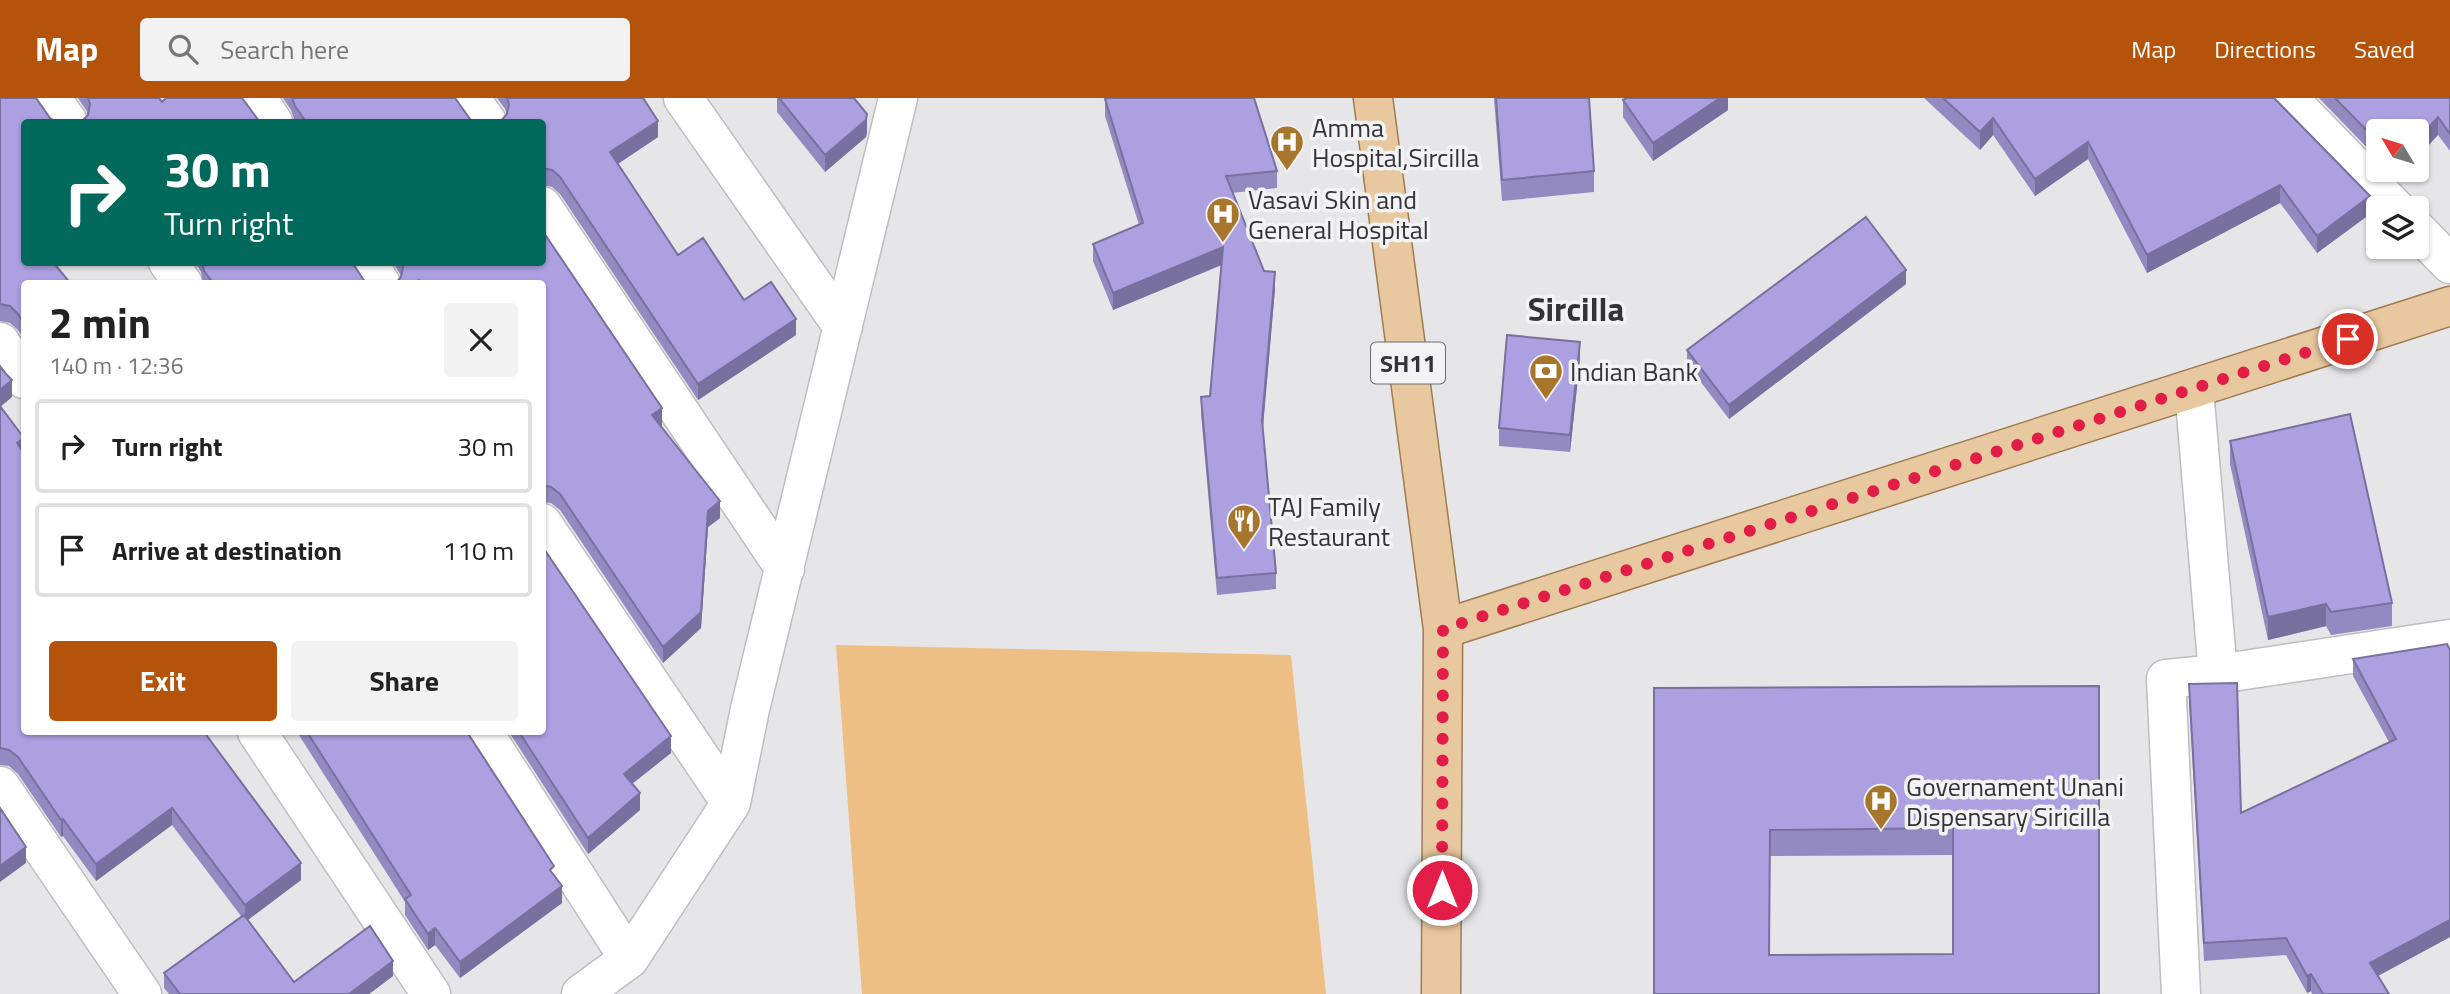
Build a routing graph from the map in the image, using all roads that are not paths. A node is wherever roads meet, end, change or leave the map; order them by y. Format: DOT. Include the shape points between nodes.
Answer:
graph roads {
  1 [pos="51,98"];
  2 [pos="257,98"];
  3 [pos="470,98"];
  4 [pos="682,98"];
  5 [pos="898,98"];
  6 [pos="1373,98"];
  7 [pos="2288,98"];
  8 [pos="66,119"];
  9 [pos="270,119"];
  10 [pos="484,119"];
  11 [pos="2383,196"];
  12 [pos="546,212"];
  13 [pos="2429,242"];
  14 [pos="2450,264"];
  15 [pos="2450,306"];
  16 [pos="843,327"];
  17 [pos="0,342"];
  18 [pos="21,374"];
  19 [pos="2194,389"];
  20 [pos="546,529"];
  21 [pos="785,569"];
  22 [pos="1443,629"];
  23 [pos="2450,639"];
  24 [pos="2218,674"];
  25 [pos="259,735"];
  26 [pos="485,735"];
  27 [pos="0,786"];
  28 [pos="731,803"];
  29 [pos="629,959"];
  30 [pos="142,994"];
  31 [pos="430,994"];
  32 [pos="581,994"];
  33 [pos="1441,994"];
  34 [pos="2181,994"];
  1 -- 8 [label="street"];
  2 -- 9 [label="street"];
  3 -- 10 [label="street"];
  4 -- 16 [label="street"];
  5 -- 16 [label="street"];
  6 -- 22 [label="main road, SH11"];
  7 -- 11 [label="street"];
  12 -- 21 [label="street"];
  13 -- 14 [label="street"];
  15 -- 19 [label="main road"];
  16 -- 21 [label="street"];
  17 -- 18 [label="street"];
  19 -- 22 [label="main road"];
  19 -- 24 [label="street"];
  20 -- 28 [label="street"];
  21 -- 28 [label="street"];
  22 -- 33 [label="main road, SH11"];
  23 -- 24 [label="street"];
  24 -- 34 [label="street" via="2166,679"];
  25 -- 31 [label="street"];
  26 -- 29 [label="street"];
  27 -- 30 [label="street"];
  28 -- 29 [label="street"];
  29 -- 32 [label="street"];
}
